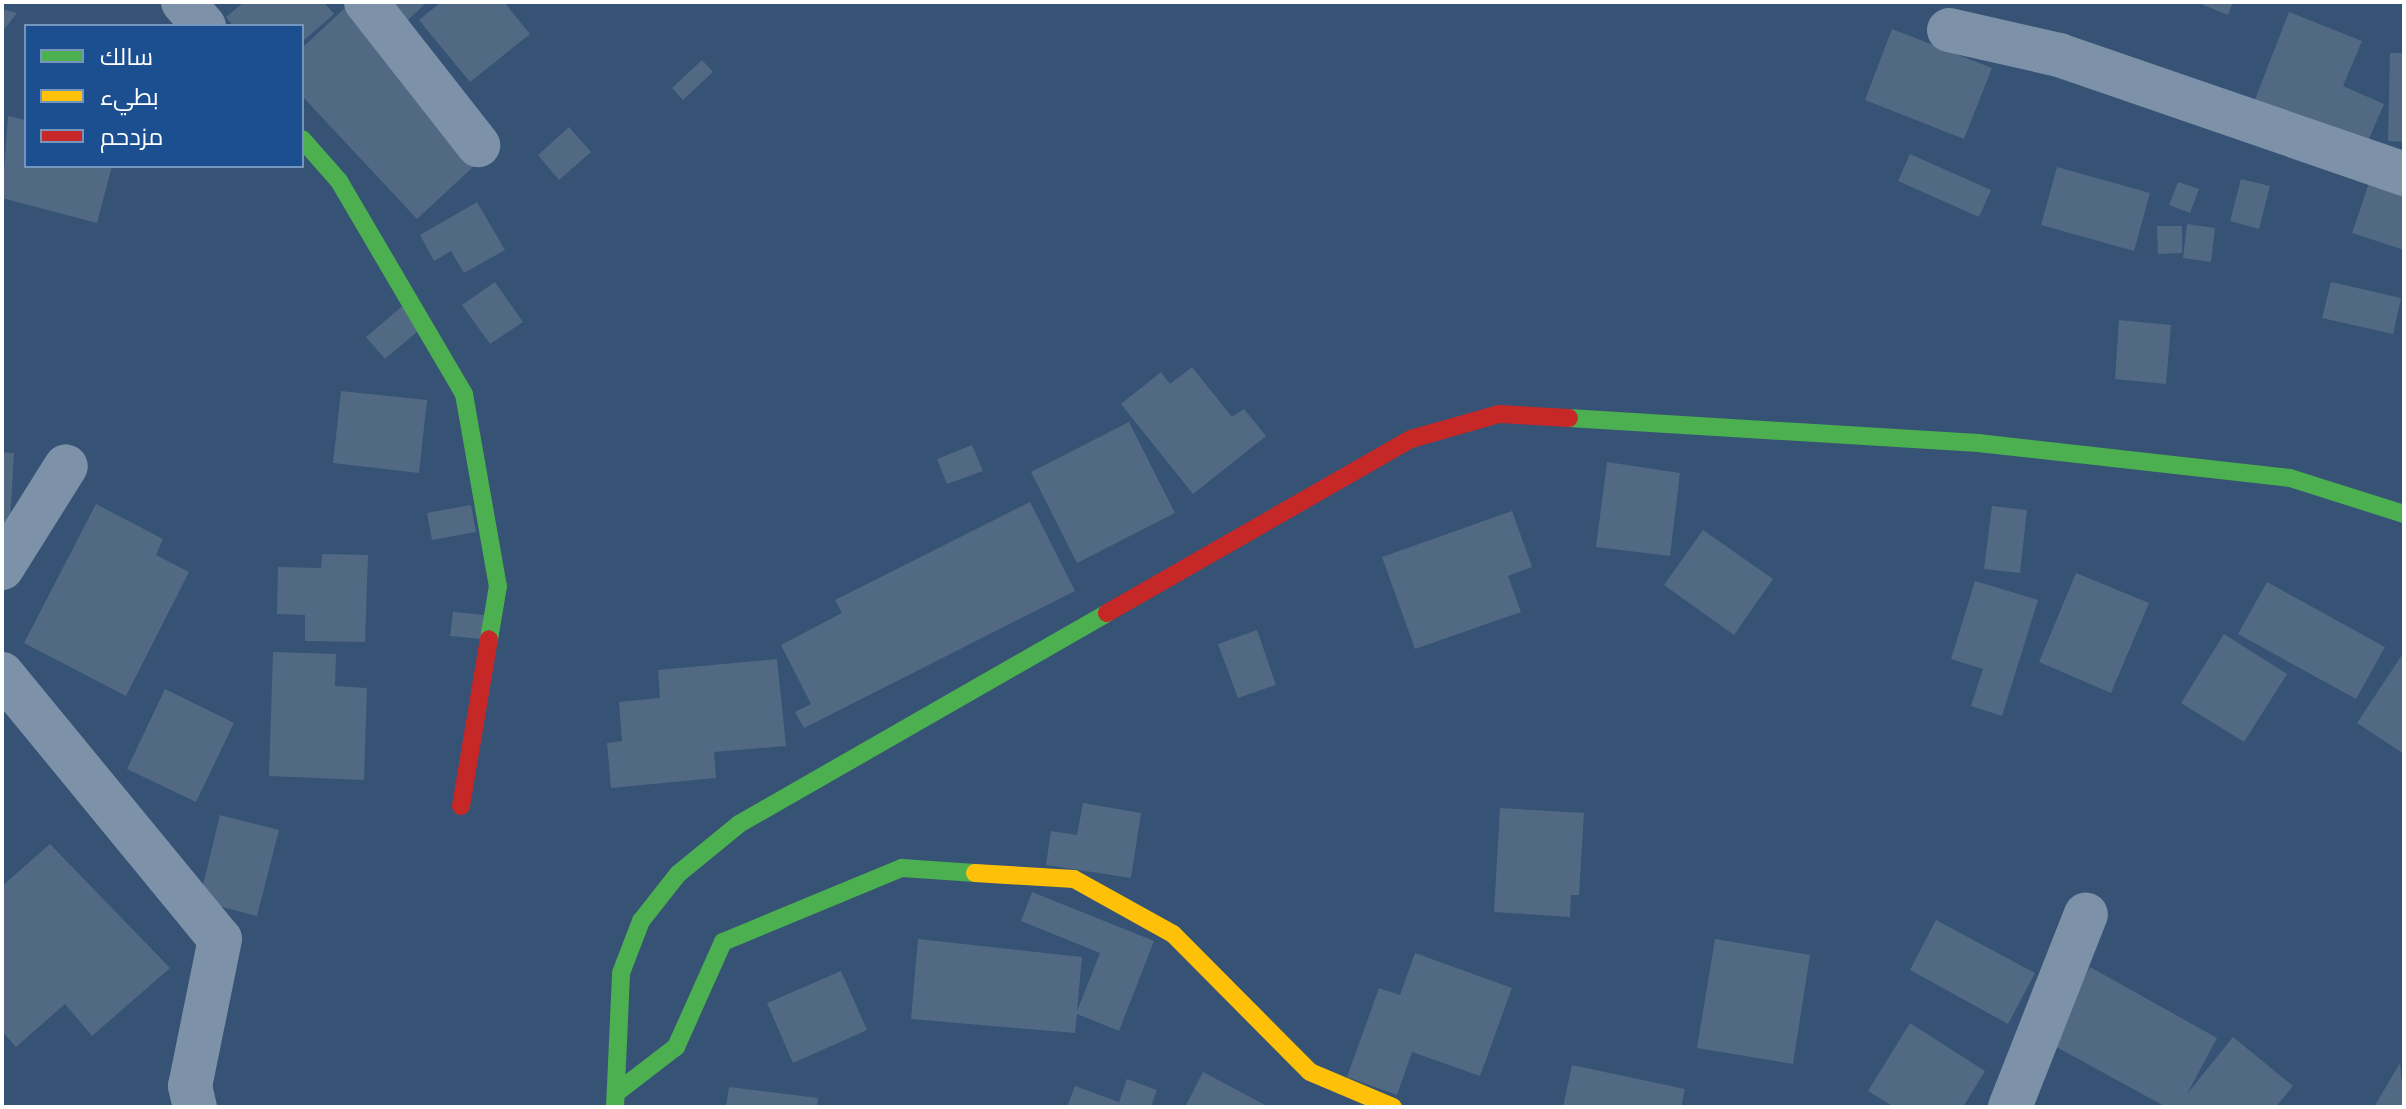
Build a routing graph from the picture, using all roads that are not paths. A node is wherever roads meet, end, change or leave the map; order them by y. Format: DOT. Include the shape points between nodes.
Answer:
graph roads {
  1 [pos="183,2"];
  2 [pos="366,2"];
  3 [pos="202,24"];
  4 [pos="1949,30"];
  5 [pos="304,141"];
  6 [pos="478,145"];
  7 [pos="2404,174"];
  8 [pos="66,466"];
  9 [pos="2404,514"];
  10 [pos="2,568"];
  11 [pos="2,674"];
  12 [pos="461,806"];
  13 [pos="2086,914"];
  14 [pos="615,1100"];
  15 [pos="195,1107"];
  16 [pos="1393,1107"];
  17 [pos="2010,1107"];
  1 -- 3 [label="street"];
  2 -- 6 [label="street"];
  4 -- 7 [label="street" via="2059,55"];
  5 -- 12 [label="main road" via="339,181 464,394 498,586"];
  8 -- 10 [label="street"];
  9 -- 14 [label="main road" via="2290,478 1978,443 1499,414 1411,439 739,824 678,874 641,921 621,973"];
  11 -- 15 [label="street" via="220,939 190,1086"];
  13 -- 17 [label="street"];
  14 -- 16 [label="main road" via="676,1047 723,942 902,868 1074,879 1173,934 1310,1072"];
}
